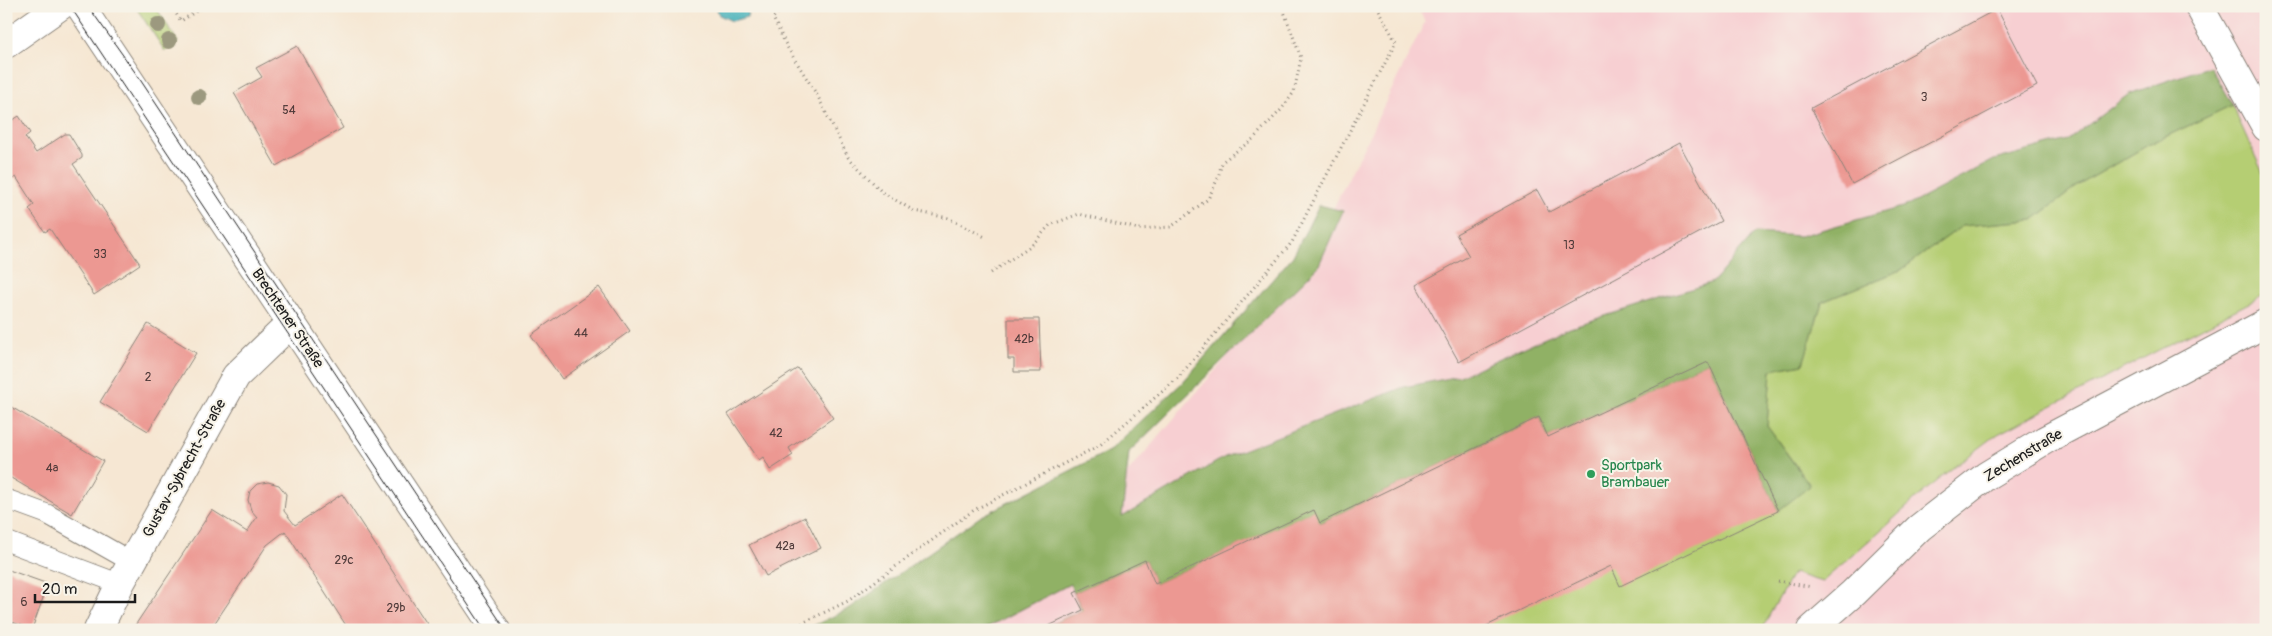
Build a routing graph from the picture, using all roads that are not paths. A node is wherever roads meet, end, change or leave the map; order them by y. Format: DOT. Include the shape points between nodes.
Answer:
graph roads {
  1 [pos="60,6"];
  2 [pos="80,6"];
  3 [pos="2199,6"];
  4 [pos="6,44"];
  5 [pos="2266,128"];
  6 [pos="291,323"];
  7 [pos="2266,323"];
  8 [pos="6,499"];
  9 [pos="6,541"];
  10 [pos="126,573"];
  11 [pos="98,630"];
  12 [pos="496,630"];
  13 [pos="1811,630"];
  1 -- 4 [label="street"];
  2 -- 6 [label="street, Brechtener Straße"];
  3 -- 5 [label="street"];
  6 -- 10 [label="street, Gustav-Sybrecht-Straße" via="236,376"];
  6 -- 12 [label="street, Brechtener Straße"];
  7 -- 13 [label="street, Zechenstraße" via="2045,440 1986,476 1919,528 1853,594"];
  8 -- 10 [label="lane" via="47,514"];
  9 -- 10 [label="lane"];
  10 -- 11 [label="street, Gustav-Sybrecht-Straße"];
}
